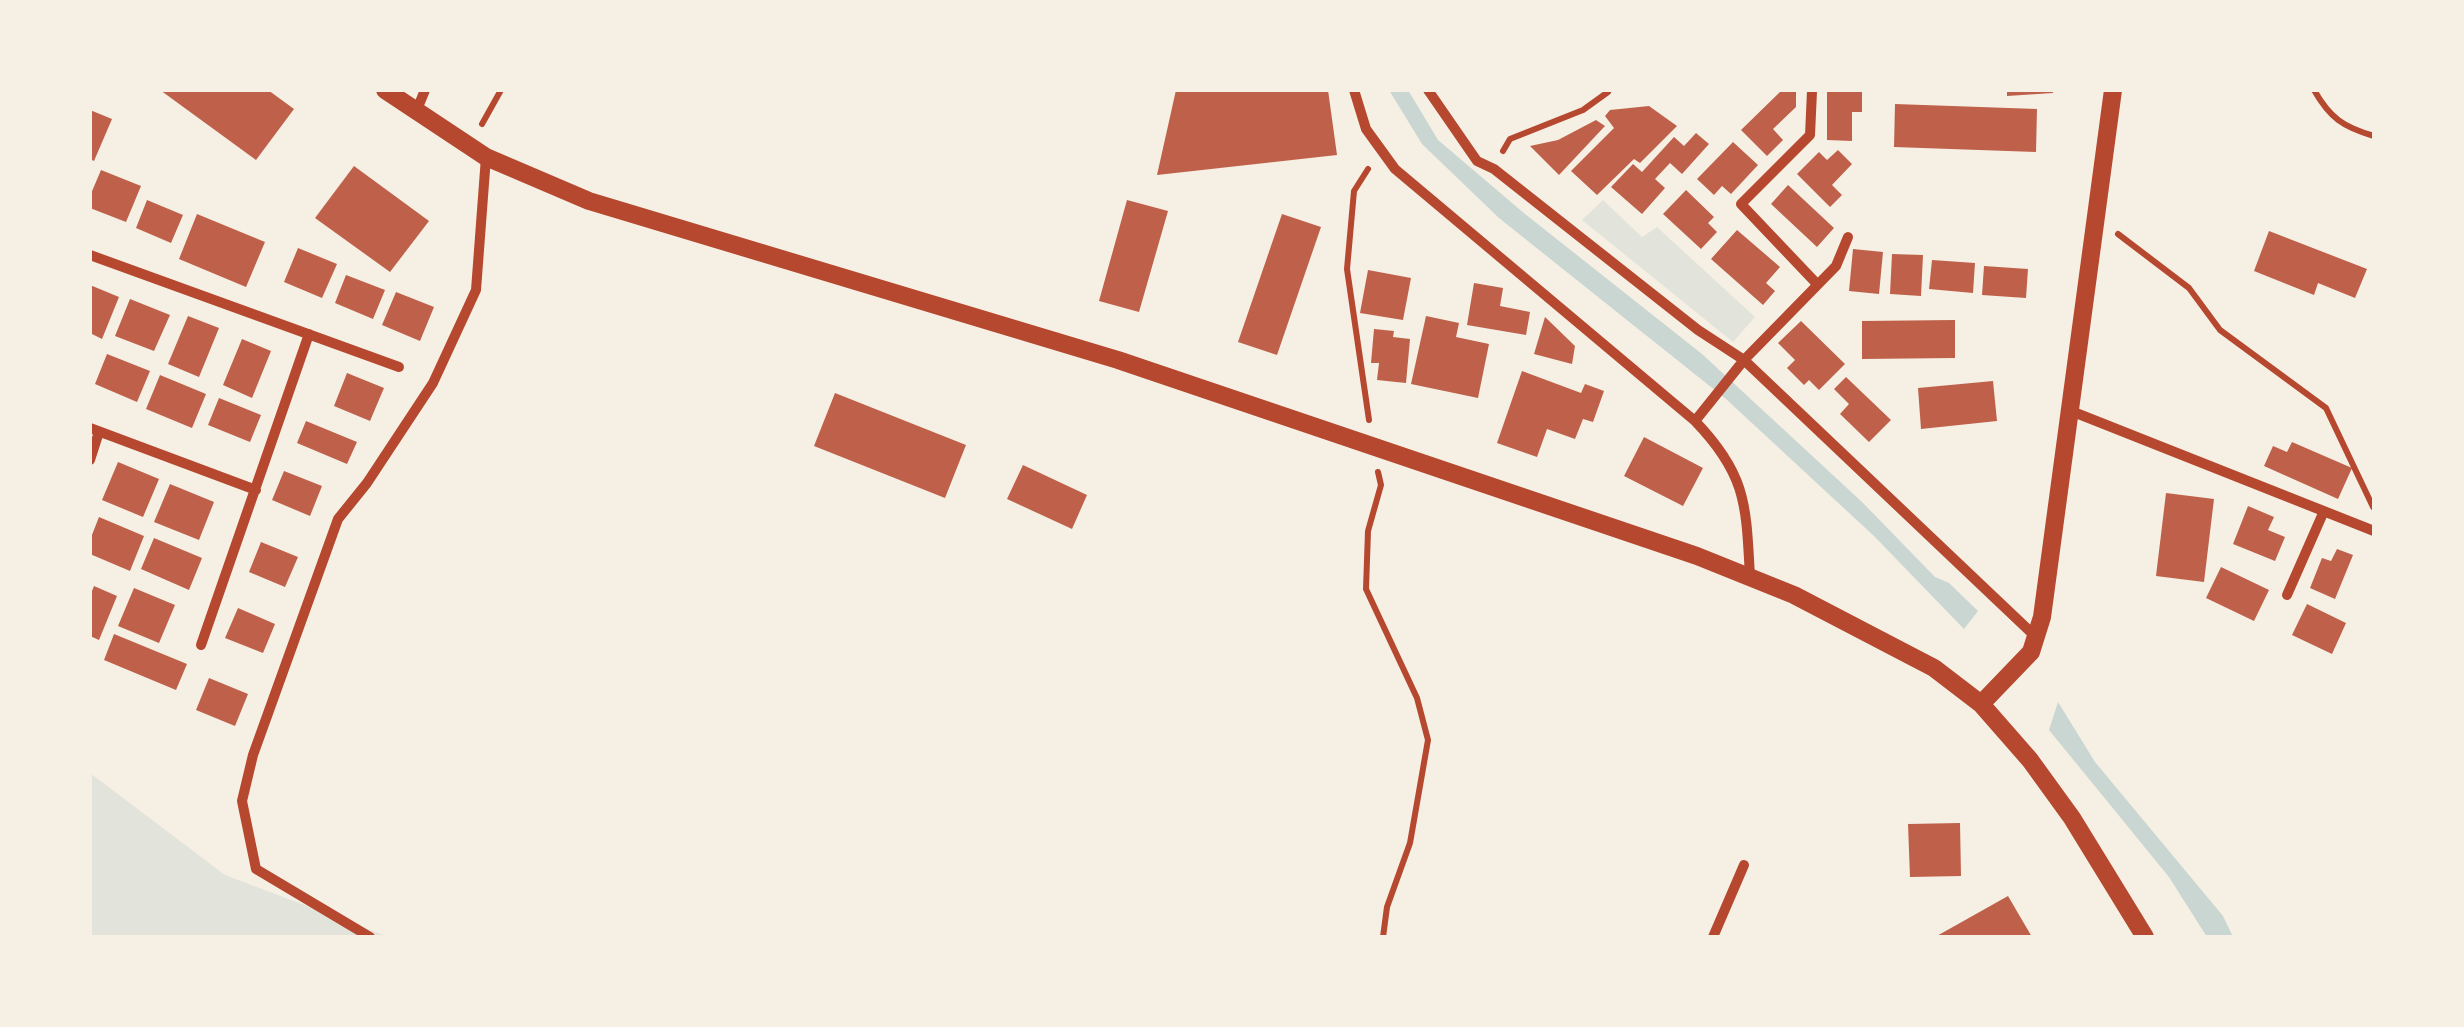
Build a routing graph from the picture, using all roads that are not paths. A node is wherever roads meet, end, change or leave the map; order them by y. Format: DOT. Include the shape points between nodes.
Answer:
graph roads {
  1 [pos="385,90"];
  2 [pos="425,90"];
  3 [pos="1354,90"];
  4 [pos="1428,90"];
  5 [pos="2113,90"];
  6 [pos="1812,91"];
  7 [pos="416,112"];
  8 [pos="477,152"];
  9 [pos="1848,236"];
  10 [pos="90,255"];
  11 [pos="1817,284"];
  12 [pos="309,334"];
  13 [pos="1744,360"];
  14 [pos="399,367"];
  15 [pos="2071,411"];
  16 [pos="1695,421"];
  17 [pos="95,430"];
  18 [pos="90,460"];
  19 [pos="256,490"];
  20 [pos="2324,511"];
  21 [pos="2374,531"];
  22 [pos="1750,577"];
  23 [pos="2287,596"];
  24 [pos="2036,638"];
  25 [pos="202,645"];
  26 [pos="1982,704"];
  27 [pos="1744,865"];
  28 [pos="370,937"];
  29 [pos="1713,937"];
  30 [pos="2144,937"];
  1 -- 7 [label="street"];
  2 -- 7 [label="street"];
  3 -- 16 [label="street" via="1366,129 1395,168"];
  4 -- 13 [label="street" via="1477,162"];
  5 -- 15 [label="street"];
  6 -- 11 [label="street" via="1810,135 1741,204"];
  7 -- 8 [label="street"];
  8 -- 22 [label="street" via="589,201 1118,360"];
  8 -- 28 [label="street" via="476,290 434,383 338,518 242,801 256,869"];
  9 -- 11 [label="street" via="1836,266"];
  10 -- 12 [label="street"];
  11 -- 13 [label="street"];
  12 -- 14 [label="street"];
  12 -- 19 [label="street"];
  13 -- 16 [label="street"];
  13 -- 24 [label="street"];
  15 -- 20 [label="street"];
  15 -- 24 [label="street"];
  16 -- 22 [label="street" via="1740,484"];
  17 -- 18 [label="street"];
  17 -- 19 [label="street"];
  19 -- 25 [label="street"];
  20 -- 21 [label="street"];
  20 -- 23 [label="street"];
  22 -- 26 [label="street" via="1903,650"];
  24 -- 26 [label="street"];
  26 -- 30 [label="street" via="2062,804"];
  27 -- 29 [label="street"];
}
